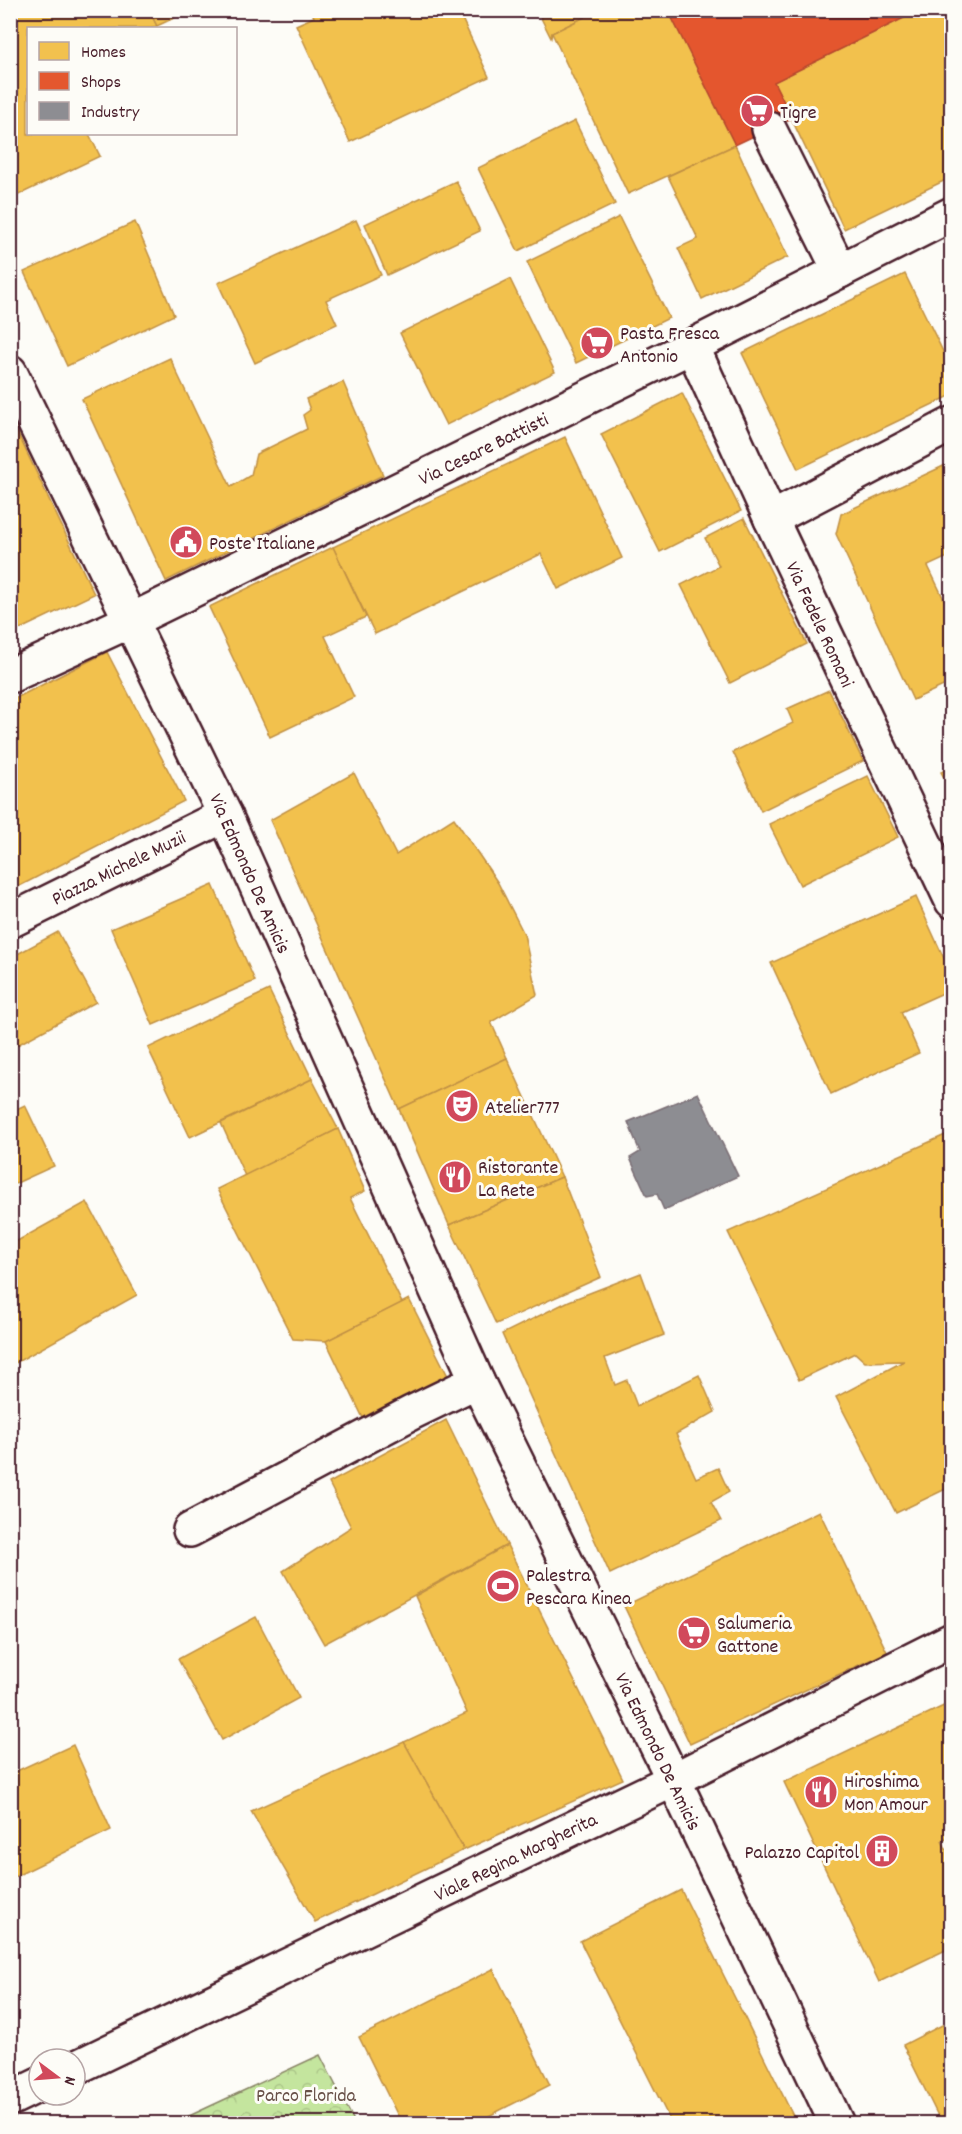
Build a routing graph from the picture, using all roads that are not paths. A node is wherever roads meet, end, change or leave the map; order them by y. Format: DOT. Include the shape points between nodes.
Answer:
graph roads {
  1 [pos="769,129"];
  2 [pos="951,214"];
  3 [pos="840,271"];
  4 [pos="692,346"];
  5 [pos="10,372"];
  6 [pos="951,424"];
  7 [pos="771,519"];
  8 [pos="132,620"];
  9 [pos="10,676"];
  10 [pos="225,814"];
  11 [pos="951,901"];
  12 [pos="10,921"];
  13 [pos="477,1381"];
  14 [pos="190,1530"];
  15 [pos="951,1640"];
  16 [pos="673,1780"];
  17 [pos="87,2062"];
  18 [pos="27,2091"];
  19 [pos="10,2099"];
  20 [pos="837,2124"];
  1 -- 3 [label="street"];
  2 -- 3 [label="street, Via Cesare Battisti"];
  3 -- 4 [label="street, Via Cesare Battisti"];
  4 -- 7 [label="street, Via Fedele Romani"];
  4 -- 8 [label="street, Via Cesare Battisti"];
  5 -- 8 [label="street, Via Edmondo De Amicis"];
  6 -- 7 [label="street"];
  7 -- 11 [label="street, Via Fedele Romani"];
  8 -- 9 [label="street, Via Cesare Battisti"];
  8 -- 10 [label="street, Via Edmondo De Amicis"];
  10 -- 12 [label="street, Piazza Michele Muzii"];
  10 -- 13 [label="street, Via Edmondo De Amicis"];
  13 -- 14 [label="street"];
  13 -- 16 [label="street, Via Edmondo De Amicis"];
  15 -- 16 [label="street, Viale Regina Margherita"];
  16 -- 17 [label="street, Viale Regina Margherita"];
  16 -- 20 [label="street, Via Edmondo De Amicis"];
  18 -- 19 [label="street"];
}
